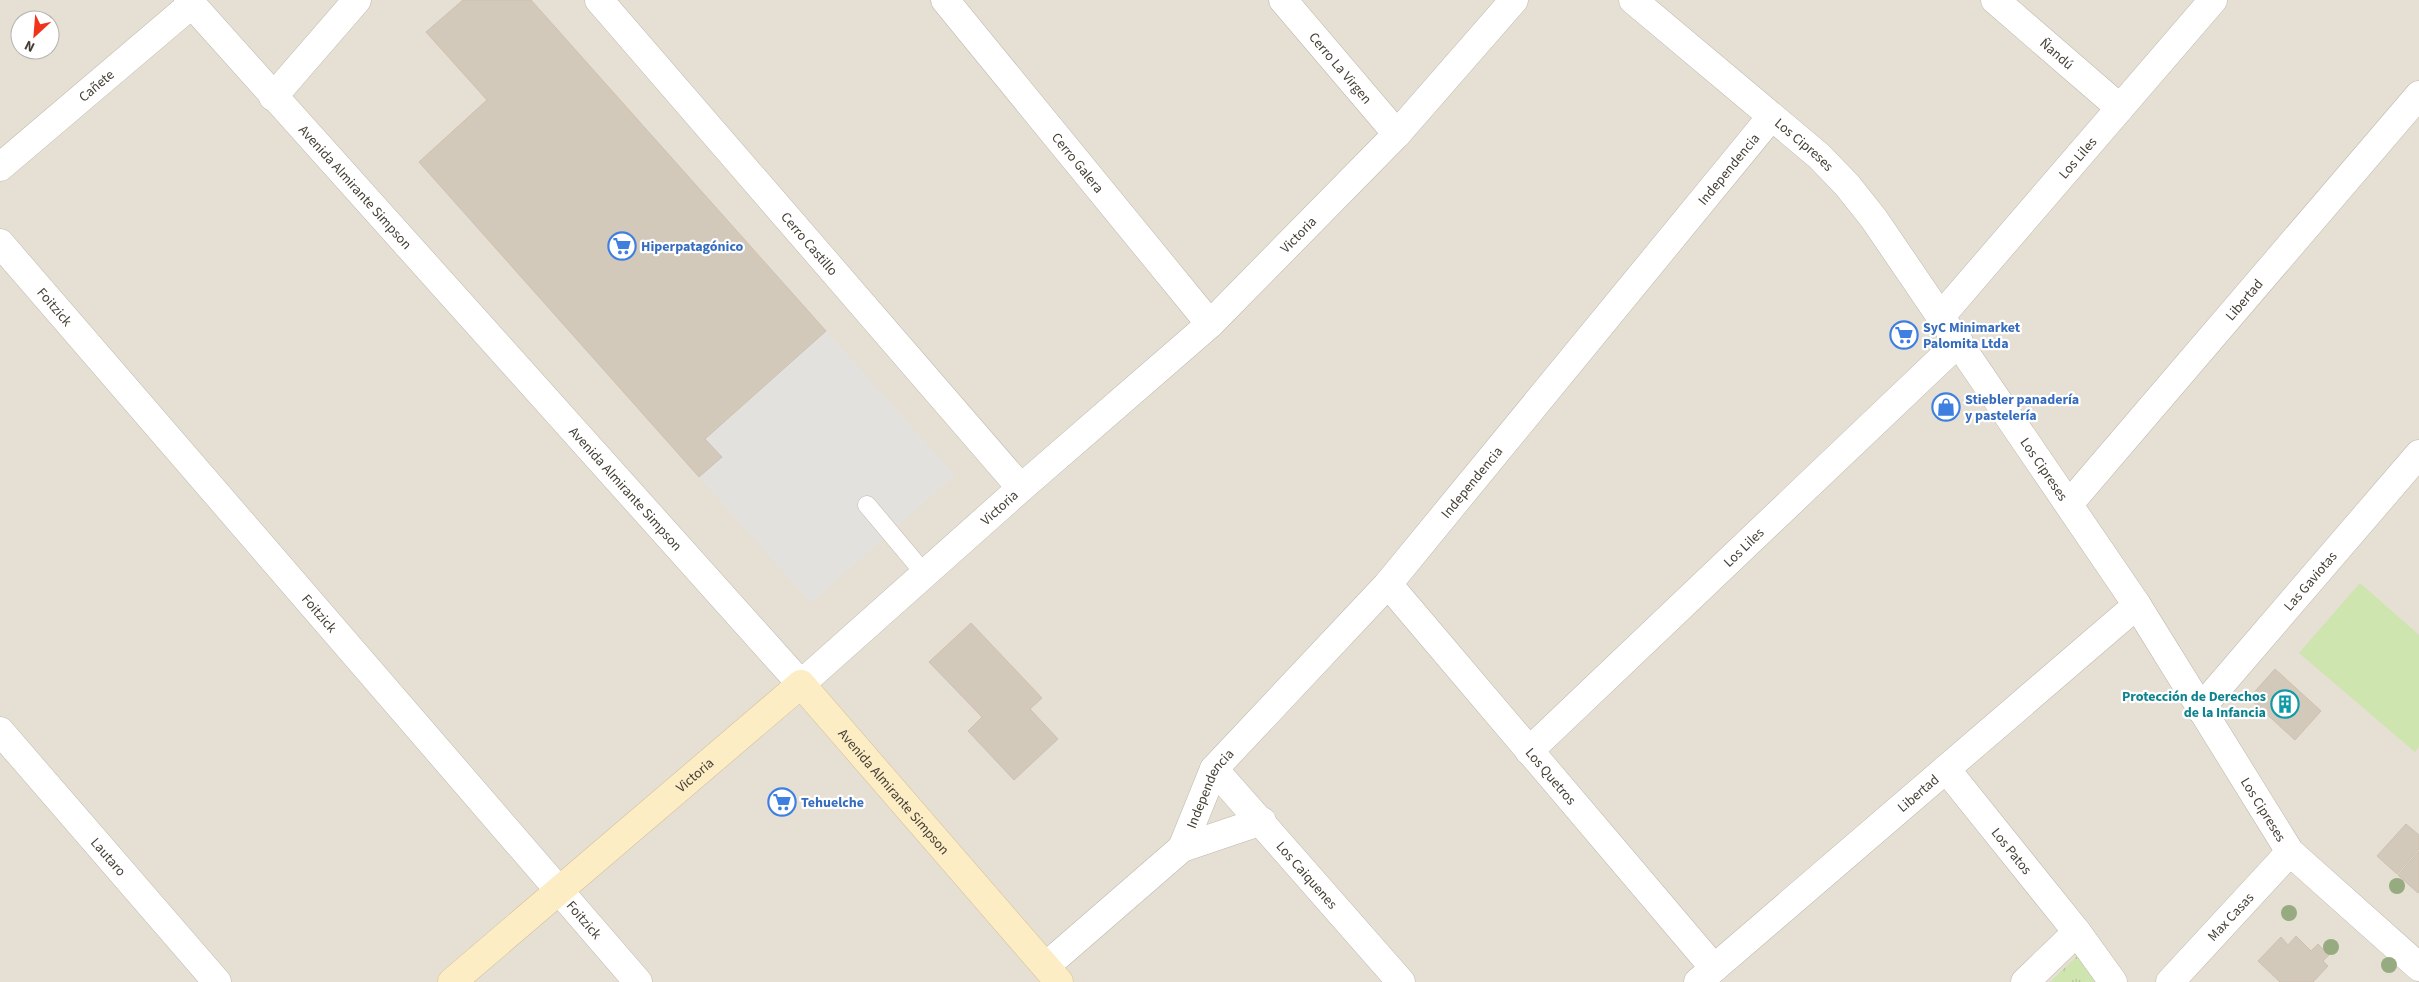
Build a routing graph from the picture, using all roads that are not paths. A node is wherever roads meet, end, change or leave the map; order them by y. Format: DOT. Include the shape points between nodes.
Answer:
graph roads {
  1 [pos="357,0"];
  2 [pos="599,0"];
  3 [pos="945,0"];
  4 [pos="1283,0"];
  5 [pos="1514,0"];
  6 [pos="1632,0"];
  7 [pos="1995,0"];
  8 [pos="2213,0"];
  9 [pos="190,2"];
  10 [pos="2419,95"];
  11 [pos="273,97"];
  12 [pos="2120,108"];
  13 [pos="1771,116"];
  14 [pos="1397,134"];
  15 [pos="0,166"];
  16 [pos="0,243"];
  17 [pos="1940,316"];
  18 [pos="1210,324"];
  19 [pos="1958,342"];
  20 [pos="2419,454"];
  21 [pos="1021,488"];
  22 [pos="2069,504"];
  23 [pos="867,505"];
  24 [pos="924,573"];
  25 [pos="1388,584"];
  26 [pos="2137,605"];
  27 [pos="801,684"];
  28 [pos="2200,709"];
  29 [pos="0,730"];
  30 [pos="1529,751"];
  31 [pos="1946,768"];
  32 [pos="1214,769"];
  33 [pos="1262,821"];
  34 [pos="1182,848"];
  35 [pos="2290,852"];
  36 [pos="560,891"];
  37 [pos="2077,932"];
  38 [pos="2419,967"];
  39 [pos="1052,974"];
  40 [pos="1706,975"];
  41 [pos="217,982"];
  42 [pos="452,982"];
  43 [pos="638,982"];
  44 [pos="1401,982"];
  45 [pos="2025,982"];
  46 [pos="2113,982"];
  47 [pos="2170,982"];
  1 -- 11 [label="street"];
  2 -- 21 [label="street, Cerro Castillo"];
  3 -- 18 [label="street, Cerro Galera"];
  4 -- 14 [label="street, Cerro La Virgen"];
  5 -- 14 [label="street, Victoria"];
  6 -- 13 [label="street, Los Cipreses"];
  7 -- 12 [label="street, Ñandú"];
  8 -- 12 [label="street, Los Liles"];
  9 -- 11 [label="street, Avenida Almirante Simpson"];
  9 -- 15 [label="street, Cañete"];
  10 -- 22 [label="street, Libertad"];
  11 -- 27 [label="street, Avenida Almirante Simpson"];
  12 -- 17 [label="street, Los Liles"];
  13 -- 17 [label="street, Los Cipreses" via="1847,184"];
  13 -- 25 [label="street, Independencia"];
  14 -- 18 [label="street, Victoria"];
  16 -- 36 [label="street, Foitzick"];
  17 -- 19 [label="street, Los Cipreses"];
  18 -- 21 [label="street, Victoria"];
  19 -- 22 [label="street, Los Cipreses"];
  19 -- 30 [label="street, Los Liles"];
  20 -- 28 [label="street, Las Gaviotas"];
  21 -- 24 [label="street, Victoria"];
  22 -- 26 [label="street, Los Cipreses"];
  23 -- 24 [label="lane"];
  24 -- 27 [label="street, Victoria"];
  25 -- 30 [label="street, Los Quetros"];
  25 -- 32 [label="street, Independencia"];
  26 -- 28 [label="street, Los Cipreses"];
  26 -- 31 [label="street, Libertad"];
  27 -- 36 [label="main road, Victoria"];
  27 -- 39 [label="main road, Avenida Almirante Simpson"];
  28 -- 35 [label="street, Los Cipreses"];
  29 -- 41 [label="street, Lautaro"];
  30 -- 40 [label="street, Los Quetros"];
  31 -- 37 [label="street, Los Patos"];
  31 -- 40 [label="street, Libertad"];
  32 -- 33 [label="street, Los Caiquenes"];
  32 -- 34 [label="street, Independencia"];
  33 -- 34 [label="street, Independencia"];
  33 -- 44 [label="street, Los Caiquenes"];
  34 -- 39 [label="street, Independencia"];
  35 -- 38 [label="street, Los Cipreses"];
  35 -- 47 [label="street, Max Casas"];
  36 -- 42 [label="main road, Victoria"];
  36 -- 43 [label="street, Foitzick"];
  37 -- 45 [label="street"];
  37 -- 46 [label="street, Los Patos"];
}
